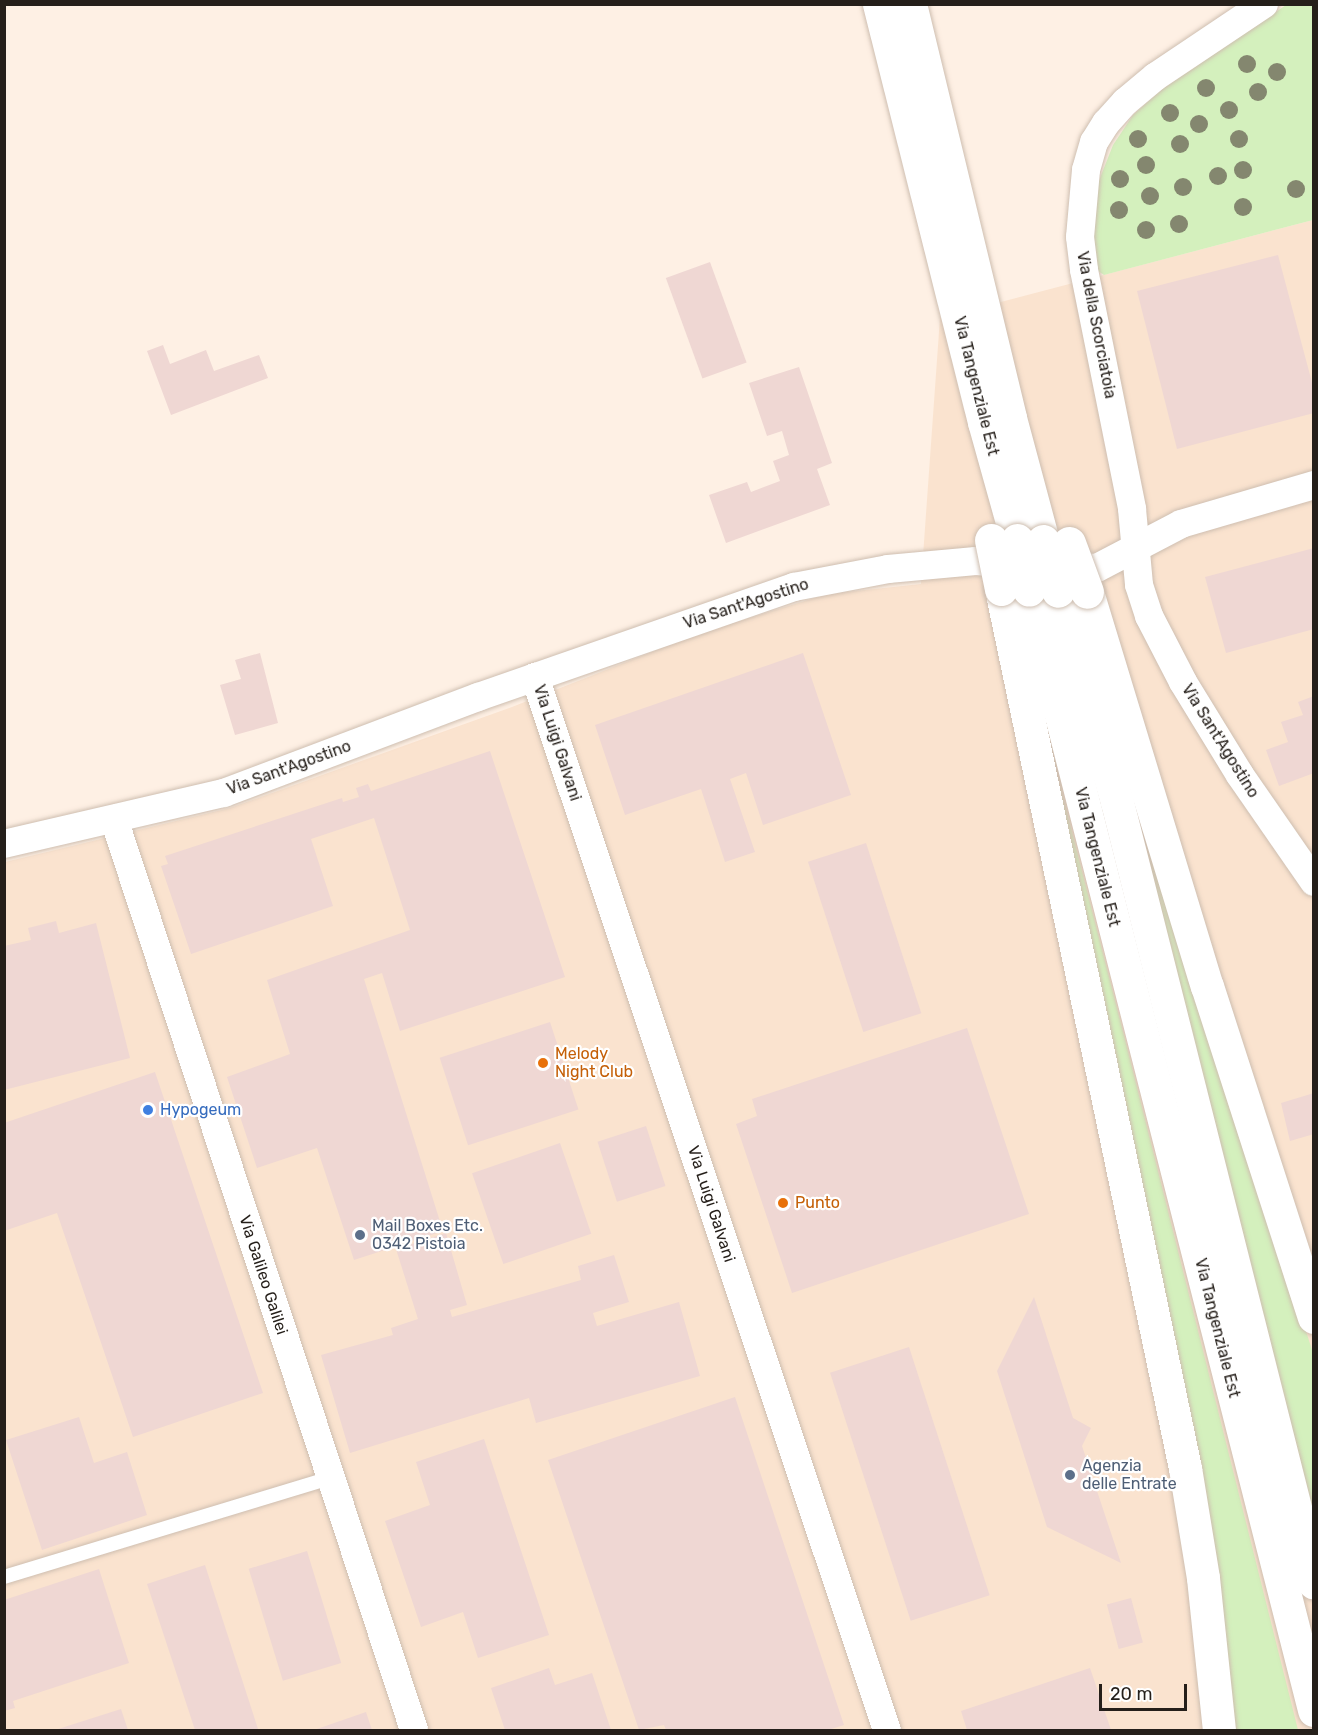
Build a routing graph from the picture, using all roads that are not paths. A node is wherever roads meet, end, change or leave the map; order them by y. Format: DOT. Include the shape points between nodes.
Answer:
graph roads {
  1 [pos="879,4"];
  2 [pos="910,4"];
  3 [pos="1264,4"];
  4 [pos="997,420"];
  5 [pos="1314,485"];
  6 [pos="1030,541"];
  7 [pos="1136,549"];
  8 [pos="1044,591"];
  9 [pos="535,677"];
  10 [pos="114,819"];
  11 [pos="4,844"];
  12 [pos="1314,882"];
  13 [pos="1314,1317"];
  14 [pos="330,1478"];
  15 [pos="4,1577"];
  16 [pos="1314,1583"];
  17 [pos="1314,1710"];
  18 [pos="414,1731"];
  19 [pos="887,1731"];
  20 [pos="1219,1731"];
  1 -- 4 [label="main road, Via Tangenziale Est"];
  2 -- 4 [label="main road, Via Tangenziale Est"];
  3 -- 7 [label="street, Via della Scorciatoia" via="1155,77 1125,102 1094,141 1086,170 1080,237 1084,270 1132,509"];
  4 -- 6 [label="main road, Via Tangenziale Est"];
  4 -- 6 [label="main road" via="1045,483"];
  5 -- 7 [label="street" via="1181,524"];
  6 -- 8 [label="main road, bridge"];
  6 -- 8 [label="main road, Via Tangenziale Est, bridge"];
  7 -- 9 [label="street, Via Sant'Agostino" via="1097,568 976,561 823,580 715,613"];
  7 -- 12 [label="street, Via Sant'Agostino" via="1142,593 1165,649 1240,775"];
  8 -- 13 [label="main road" via="1207,986"];
  8 -- 16 [label="main road, Via Tangenziale Est" via="1117,802"];
  8 -- 17 [label="main road, Via Tangenziale Est"];
  8 -- 20 [label="main road" via="1203,1578"];
  9 -- 10 [label="street, Via Sant'Agostino" via="234,790"];
  9 -- 19 [label="street, Via Luigi Galvani"];
  10 -- 11 [label="street, Via Sant'Agostino"];
  10 -- 14 [label="street, Via Galileo Galilei"];
  14 -- 15 [label="lane"];
  14 -- 18 [label="street, Via Galileo Galilei"];
}
